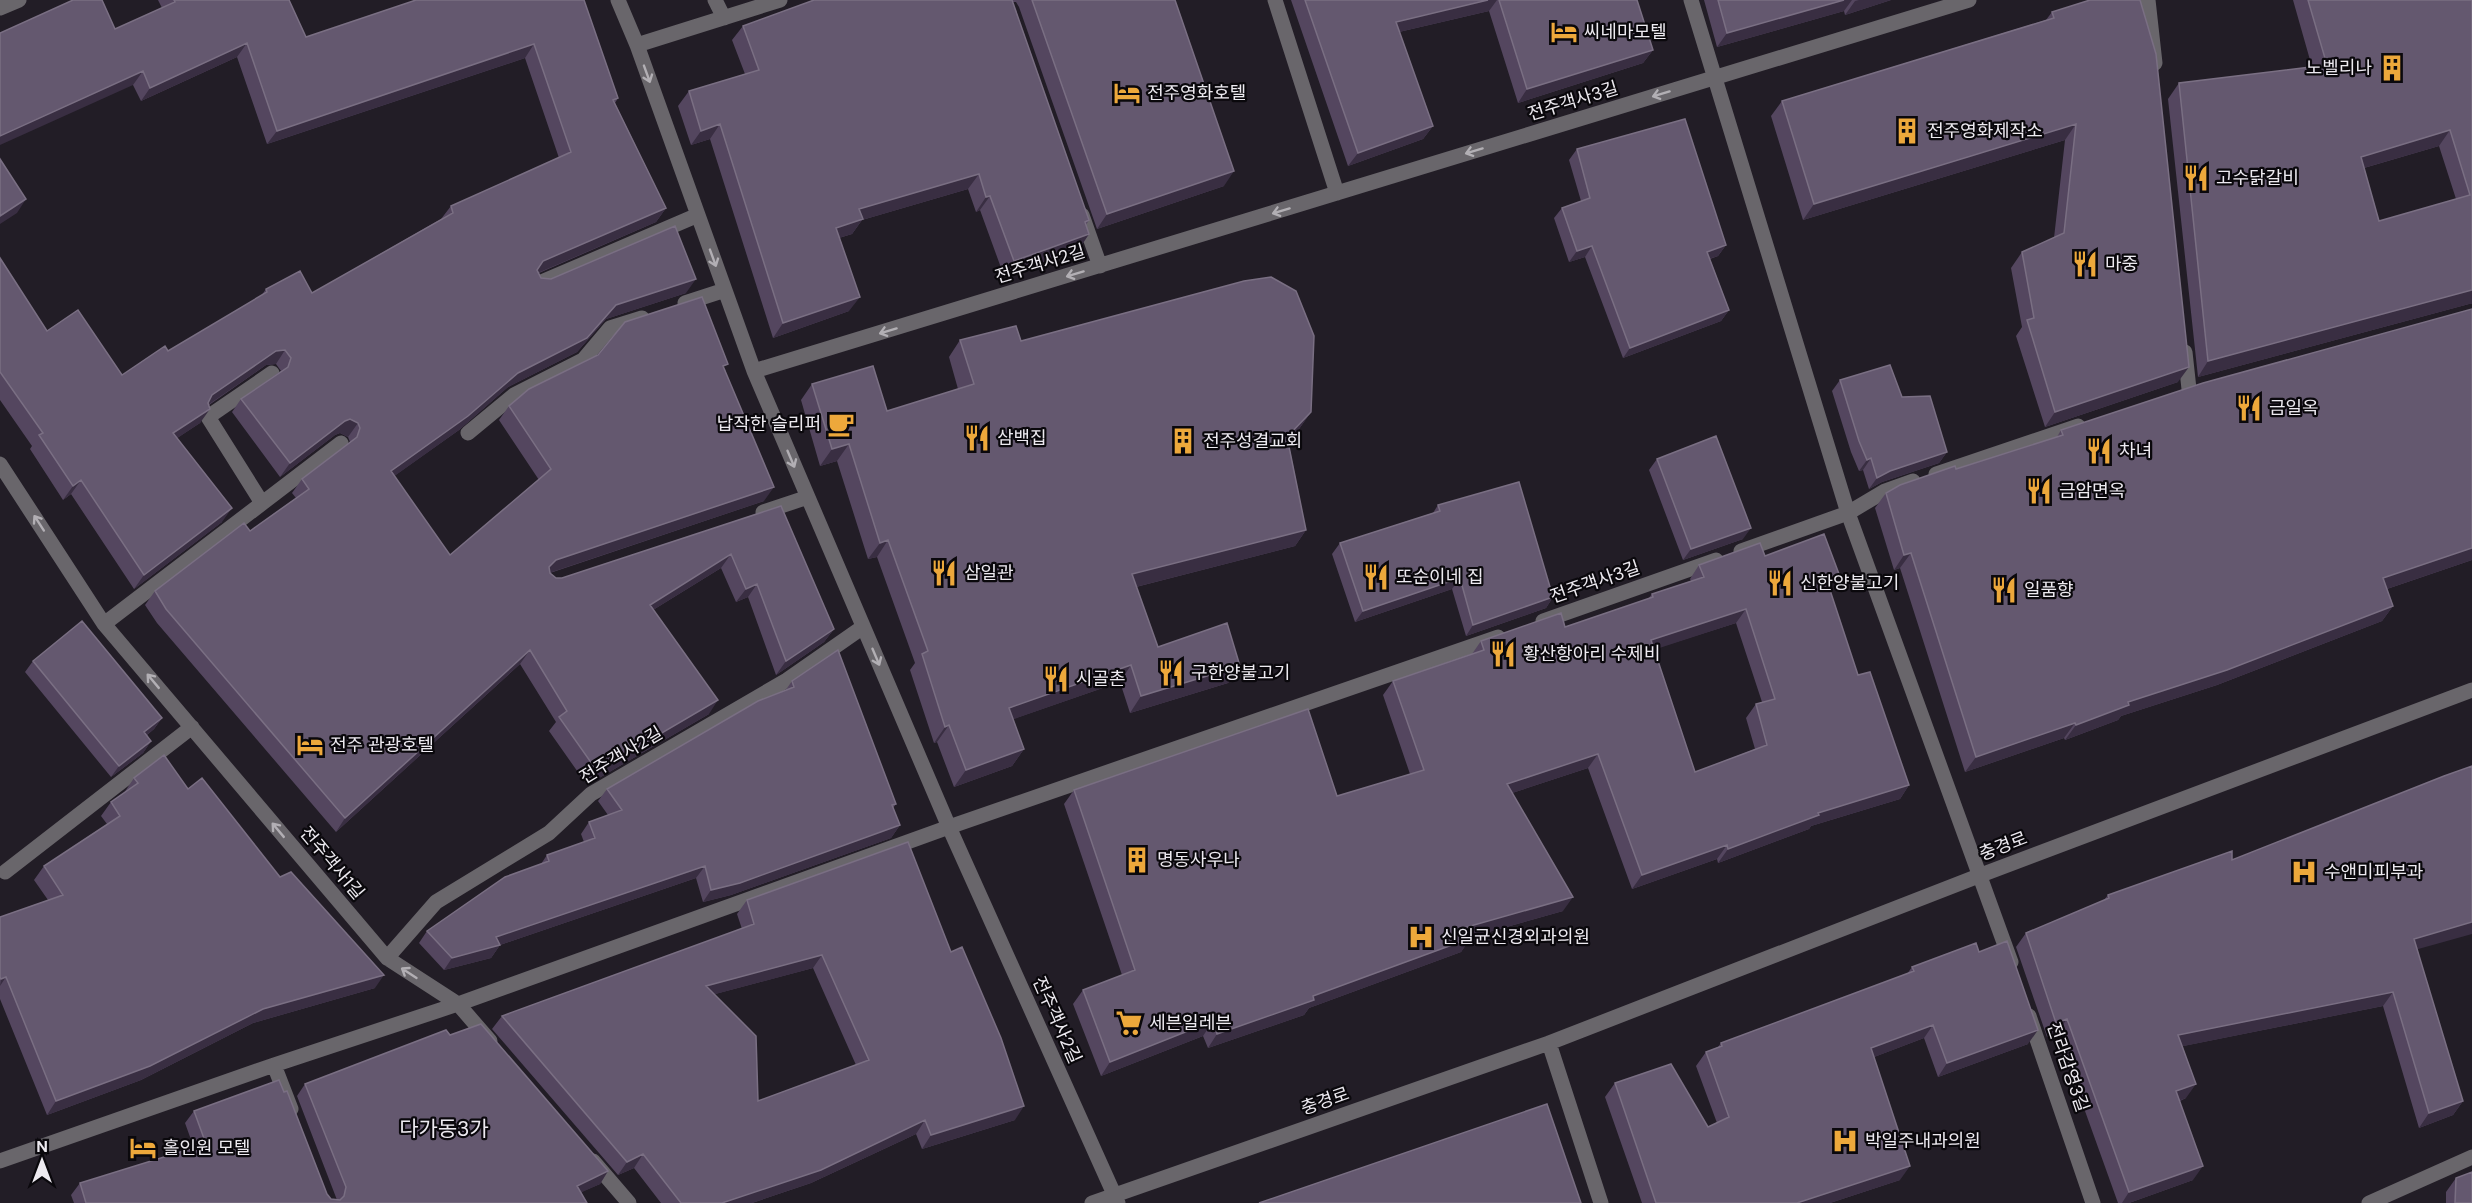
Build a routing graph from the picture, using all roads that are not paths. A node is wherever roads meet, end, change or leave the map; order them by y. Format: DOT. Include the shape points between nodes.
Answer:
graph roads {
  1 [pos="19,0"];
  2 [pos="618,0"];
  3 [pos="715,0"];
  4 [pos="780,0"];
  5 [pos="1275,0"];
  6 [pos="1691,0"];
  7 [pos="1970,0"];
  8 [pos="2148,0"];
  9 [pos="0,8"];
  10 [pos="724,18"];
  11 [pos="637,45"];
  12 [pos="1717,77"];
  13 [pos="2157,82"];
  14 [pos="1337,193"];
  15 [pos="1076,199"];
  16 [pos="698,215"];
  17 [pos="1100,266"];
  18 [pos="537,284"];
  19 [pos="725,290"];
  20 [pos="672,308"];
  21 [pos="652,314"];
  22 [pos="2184,342"];
  23 [pos="754,371"];
  24 [pos="272,373"];
  25 [pos="2189,389"];
  26 [pos="2087,423"];
  27 [pos="468,433"];
  28 [pos="341,443"];
  29 [pos="0,464"];
  30 [pos="808,497"];
  31 [pos="262,503"];
  32 [pos="1848,513"];
  33 [pos="752,516"];
  34 [pos="104,624"];
  35 [pos="1533,624"];
  36 [pos="863,627"];
  37 [pos="1511,632"];
  38 [pos="2472,690"];
  39 [pos="192,727"];
  40 [pos="948,827"];
  41 [pos="5,872"];
  42 [pos="1982,875"];
  43 [pos="387,958"];
  44 [pos="2016,977"];
  45 [pos="2024,1000"];
  46 [pos="458,1004"];
  47 [pos="1549,1043"];
  48 [pos="497,1049"];
  49 [pos="274,1065"];
  50 [pos="299,1129"];
  51 [pos="583,1149"];
  52 [pos="2472,1157"];
  53 [pos="0,1161"];
  54 [pos="1116,1199"];
  55 [pos="630,1203"];
  56 [pos="1092,1203"];
  57 [pos="1601,1203"];
  58 [pos="2093,1203"];
  59 [pos="2369,1203"];
  1 -- 9 [label="street"];
  2 -- 11 [label="street, 전주객사2길"];
  3 -- 10 [label="street"];
  4 -- 10 [label="street"];
  5 -- 14 [label="street"];
  6 -- 12 [label="street"];
  7 -- 12 [label="street, 전주객사3길"];
  8 -- 13 [label="street"];
  10 -- 11 [label="street"];
  11 -- 16 [label="street, 전주객사2길, one-way"];
  12 -- 14 [label="street, 전주객사3길, one-way"];
  12 -- 32 [label="street"];
  14 -- 17 [label="street, 전주객사2길, one-way"];
  15 -- 17 [label="street"];
  16 -- 18 [label="street"];
  16 -- 19 [label="street, 전주객사2길, one-way"];
  17 -- 23 [label="street, 전주객사2길, one-way"];
  19 -- 20 [label="street"];
  19 -- 23 [label="street, 전주객사2길"];
  21 -- 27 [label="street" via="610,328 583,360 514,395"];
  22 -- 25 [label="street"];
  23 -- 30 [label="street, 전주객사2길, one-way"];
  24 -- 31 [label="street" via="208,417"];
  26 -- 32 [label="street, 전주객사3길" via="1885,491"];
  28 -- 31 [label="street"];
  34 -- 29 [label="street, 전주객사1길, one-way"];
  30 -- 33 [label="street"];
  30 -- 36 [label="street, 전주객사2길"];
  31 -- 34 [label="street"];
  32 -- 35 [label="street, 전주객사3길"];
  32 -- 42 [label="street"];
  39 -- 34 [label="street, 전주객사1길, one-way"];
  36 -- 40 [label="street, 전주객사2길, one-way"];
  36 -- 43 [label="street, 전주객사2길" via="787,681 591,794 549,833 436,902"];
  37 -- 40 [label="street"];
  38 -- 42 [label="street, 충경로"];
  39 -- 41 [label="street"];
  43 -- 39 [label="street, 전주객사1길, one-way"];
  40 -- 46 [label="street"];
  40 -- 54 [label="street, 전주객사2길"];
  42 -- 44 [label="street"];
  42 -- 47 [label="street, 충경로"];
  46 -- 43 [label="street, 전주객사1길, one-way"];
  45 -- 58 [label="street, 전라감영3길"];
  46 -- 48 [label="street, 전주객사1길"];
  46 -- 49 [label="street"];
  47 -- 54 [label="street, 충경로"];
  47 -- 57 [label="street"];
  49 -- 50 [label="street"];
  49 -- 53 [label="street"];
  51 -- 55 [label="street"];
  52 -- 59 [label="street"];
  54 -- 56 [label="street, 충경로"];
}
